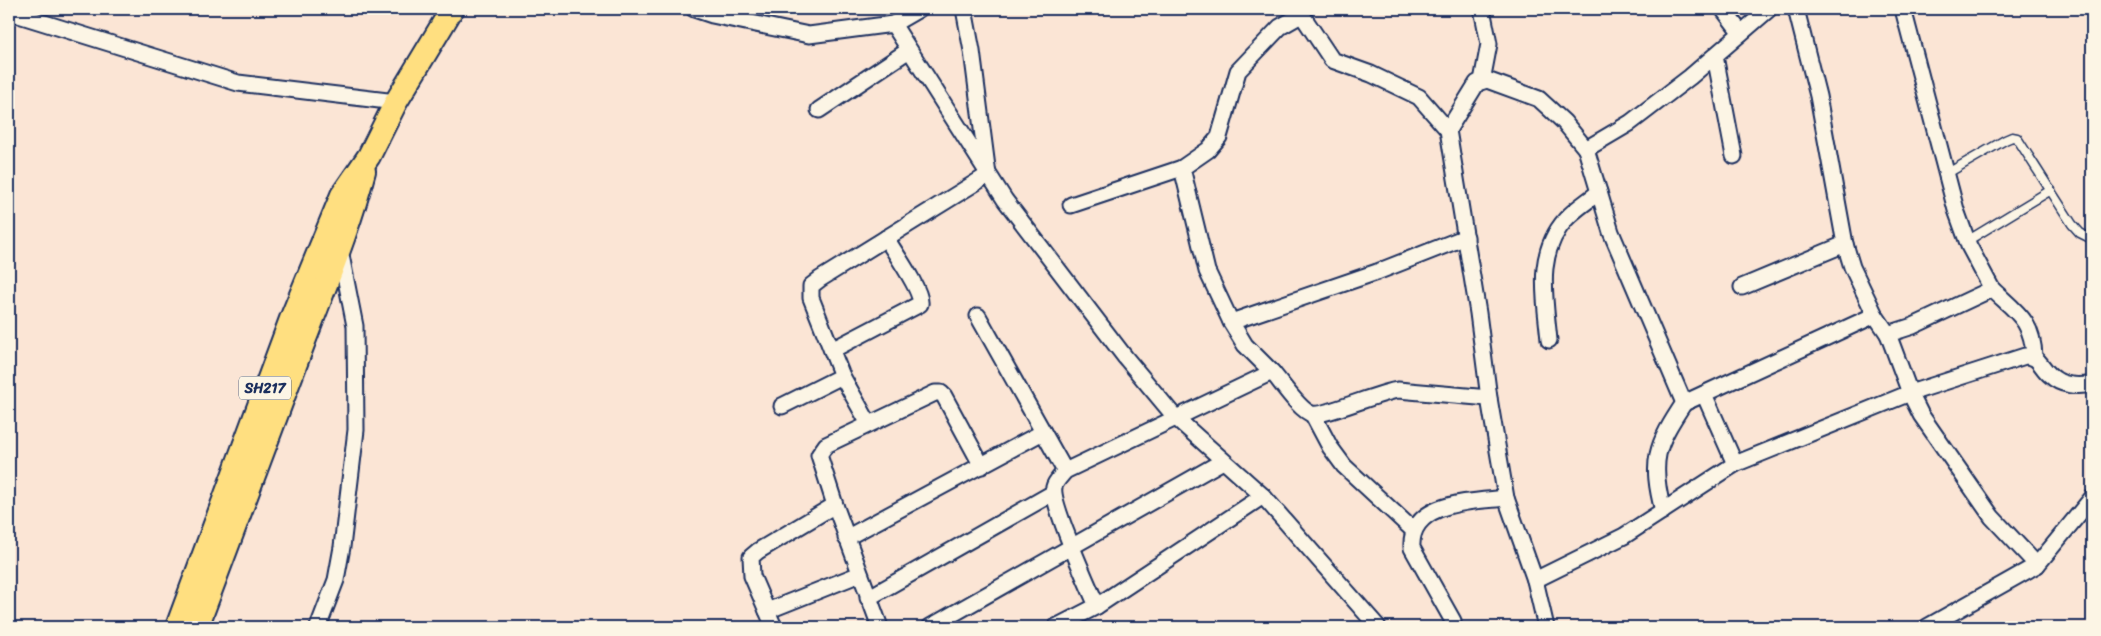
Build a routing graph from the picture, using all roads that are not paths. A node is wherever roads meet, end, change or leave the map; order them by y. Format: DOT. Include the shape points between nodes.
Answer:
graph roads {
  1 [pos="452,9"];
  2 [pos="694,9"];
  3 [pos="919,9"];
  4 [pos="964,9"];
  5 [pos="1482,9"];
  6 [pos="1723,9"];
  7 [pos="1769,9"];
  8 [pos="1796,9"];
  9 [pos="1903,9"];
  10 [pos="9,12"];
  11 [pos="1300,12"];
  12 [pos="893,24"];
  13 [pos="1740,34"];
  14 [pos="909,50"];
  15 [pos="1715,56"];
  16 [pos="1482,81"];
  17 [pos="396,102"];
  18 [pos="818,110"];
  19 [pos="1448,130"];
  20 [pos="1586,149"];
  21 [pos="368,156"];
  22 [pos="1734,156"];
  23 [pos="1182,168"];
  24 [pos="1946,174"];
  25 [pos="988,175"];
  26 [pos="2051,190"];
  27 [pos="1599,192"];
  28 [pos="1072,205"];
  29 [pos="1466,237"];
  30 [pos="886,238"];
  31 [pos="2092,239"];
  32 [pos="1967,241"];
  33 [pos="1845,244"];
  34 [pos="340,250"];
  35 [pos="1742,287"];
  36 [pos="1992,289"];
  37 [pos="1875,314"];
  38 [pos="978,316"];
  39 [pos="1231,322"];
  40 [pos="1888,334"];
  41 [pos="1549,340"];
  42 [pos="832,350"];
  43 [pos="2034,357"];
  44 [pos="1272,372"];
  45 [pos="842,376"];
  46 [pos="2092,384"];
  47 [pos="1910,392"];
  48 [pos="1704,394"];
  49 [pos="1489,398"];
  50 [pos="1684,402"];
  51 [pos="782,406"];
  52 [pos="1313,415"];
  53 [pos="1175,417"];
  54 [pos="869,424"];
  55 [pos="1043,432"];
  56 [pos="1223,461"];
  57 [pos="1735,464"];
  58 [pos="982,466"];
  59 [pos="1065,471"];
  60 [pos="1053,493"];
  61 [pos="1263,496"];
  62 [pos="1506,498"];
  63 [pos="2092,498"];
  64 [pos="835,505"];
  65 [pos="1664,511"];
  66 [pos="1414,530"];
  67 [pos="846,538"];
  68 [pos="1073,548"];
  69 [pos="2036,565"];
  70 [pos="860,574"];
  71 [pos="1535,580"];
  72 [pos="868,598"];
  73 [pos="1097,606"];
  74 [pos="767,611"];
  75 [pos="1453,621"];
  76 [pos="177,627"];
  77 [pos="198,627"];
  78 [pos="318,627"];
  79 [pos="774,627"];
  80 [pos="880,627"];
  81 [pos="930,627"];
  82 [pos="1056,627"];
  83 [pos="1378,627"];
  84 [pos="1546,627"];
  85 [pos="1927,627"];
  1 -- 17 [label="main road, SH217"];
  2 -- 12 [label="street" via="809,35"];
  3 -- 12 [label="street"];
  4 -- 25 [label="street"];
  5 -- 16 [label="street" via="1489,44"];
  6 -- 13 [label="street"];
  7 -- 13 [label="street"];
  8 -- 33 [label="street" via="1818,96"];
  9 -- 24 [label="street"];
  10 -- 17 [label="street" via="238,83"];
  11 -- 19 [label="street" via="1332,60 1419,97"];
  11 -- 23 [label="street" via="1280,27 1238,71 1219,137 1208,150"];
  12 -- 14 [label="street"];
  13 -- 15 [label="street"];
  14 -- 18 [label="street"];
  14 -- 25 [label="street"];
  15 -- 20 [label="street" via="1630,123"];
  15 -- 22 [label="street"];
  16 -- 19 [label="street" via="1477,83"];
  16 -- 20 [label="street" via="1487,80 1538,100 1564,122"];
  17 -- 21 [label="main road, SH217"];
  19 -- 29 [label="street"];
  20 -- 27 [label="street"];
  21 -- 34 [label="main road, SH217"];
  21 -- 76 [label="main road, SH217" via="342,195 291,319"];
  23 -- 28 [label="street"];
  23 -- 39 [label="street" via="1208,271"];
  24 -- 26 [label="lane" via="2012,136 2022,144"];
  24 -- 32 [label="street"];
  25 -- 30 [label="street"];
  25 -- 53 [label="street" via="1089,310"];
  26 -- 31 [label="lane" via="2080,233"];
  26 -- 32 [label="lane"];
  27 -- 41 [label="street" via="1567,218 1551,240 1545,260 1544,288"];
  27 -- 50 [label="street" via="1611,232"];
  29 -- 39 [label="street" via="1377,272"];
  29 -- 49 [label="street"];
  30 -- 42 [label="street" via="811,286 811,298"];
  30 -- 42 [label="street" via="915,288 920,304"];
  32 -- 36 [label="street"];
  33 -- 35 [label="street"];
  33 -- 37 [label="street" via="1852,267"];
  34 -- 77 [label="main road, SH217"];
  34 -- 78 [label="street" via="355,326 356,430 336,580"];
  36 -- 40 [label="street" via="1913,326"];
  36 -- 43 [label="street" via="2023,318 2030,329"];
  37 -- 40 [label="street"];
  37 -- 48 [label="street"];
  38 -- 55 [label="street"];
  39 -- 44 [label="street" via="1245,345"];
  40 -- 47 [label="street"];
  42 -- 45 [label="street"];
  43 -- 46 [label="street" via="2056,380 2077,386"];
  43 -- 47 [label="street" via="2003,362"];
  44 -- 52 [label="street" via="1304,410"];
  44 -- 53 [label="street"];
  45 -- 51 [label="street"];
  45 -- 54 [label="street"];
  47 -- 57 [label="street"];
  47 -- 69 [label="street" via="1921,415 1992,517"];
  48 -- 50 [label="street"];
  48 -- 57 [label="street"];
  49 -- 52 [label="street" via="1386,391"];
  49 -- 62 [label="street"];
  50 -- 65 [label="street" via="1656,457 1656,484"];
  52 -- 66 [label="street" via="1344,466"];
  53 -- 56 [label="street"];
  53 -- 59 [label="street"];
  54 -- 58 [label="street" via="941,393"];
  54 -- 64 [label="street" via="826,445 820,455"];
  55 -- 58 [label="street"];
  55 -- 59 [label="street"];
  56 -- 61 [label="street"];
  56 -- 68 [label="street"];
  57 -- 65 [label="street"];
  58 -- 67 [label="street"];
  59 -- 60 [label="street" via="1054,485"];
  60 -- 68 [label="street"];
  60 -- 72 [label="street"];
  61 -- 73 [label="street"];
  61 -- 83 [label="street"];
  62 -- 66 [label="street" via="1433,510"];
  62 -- 71 [label="street"];
  63 -- 69 [label="street"];
  64 -- 67 [label="street"];
  64 -- 74 [label="street" via="751,557 752,576"];
  65 -- 71 [label="street" via="1624,536"];
  66 -- 75 [label="street" via="1412,548"];
  67 -- 70 [label="street"];
  68 -- 73 [label="street"];
  68 -- 81 [label="street"];
  69 -- 85 [label="street"];
  70 -- 72 [label="street"];
  70 -- 74 [label="street"];
  71 -- 84 [label="street"];
  72 -- 80 [label="street"];
  73 -- 82 [label="street"];
  74 -- 79 [label="street"];
}
